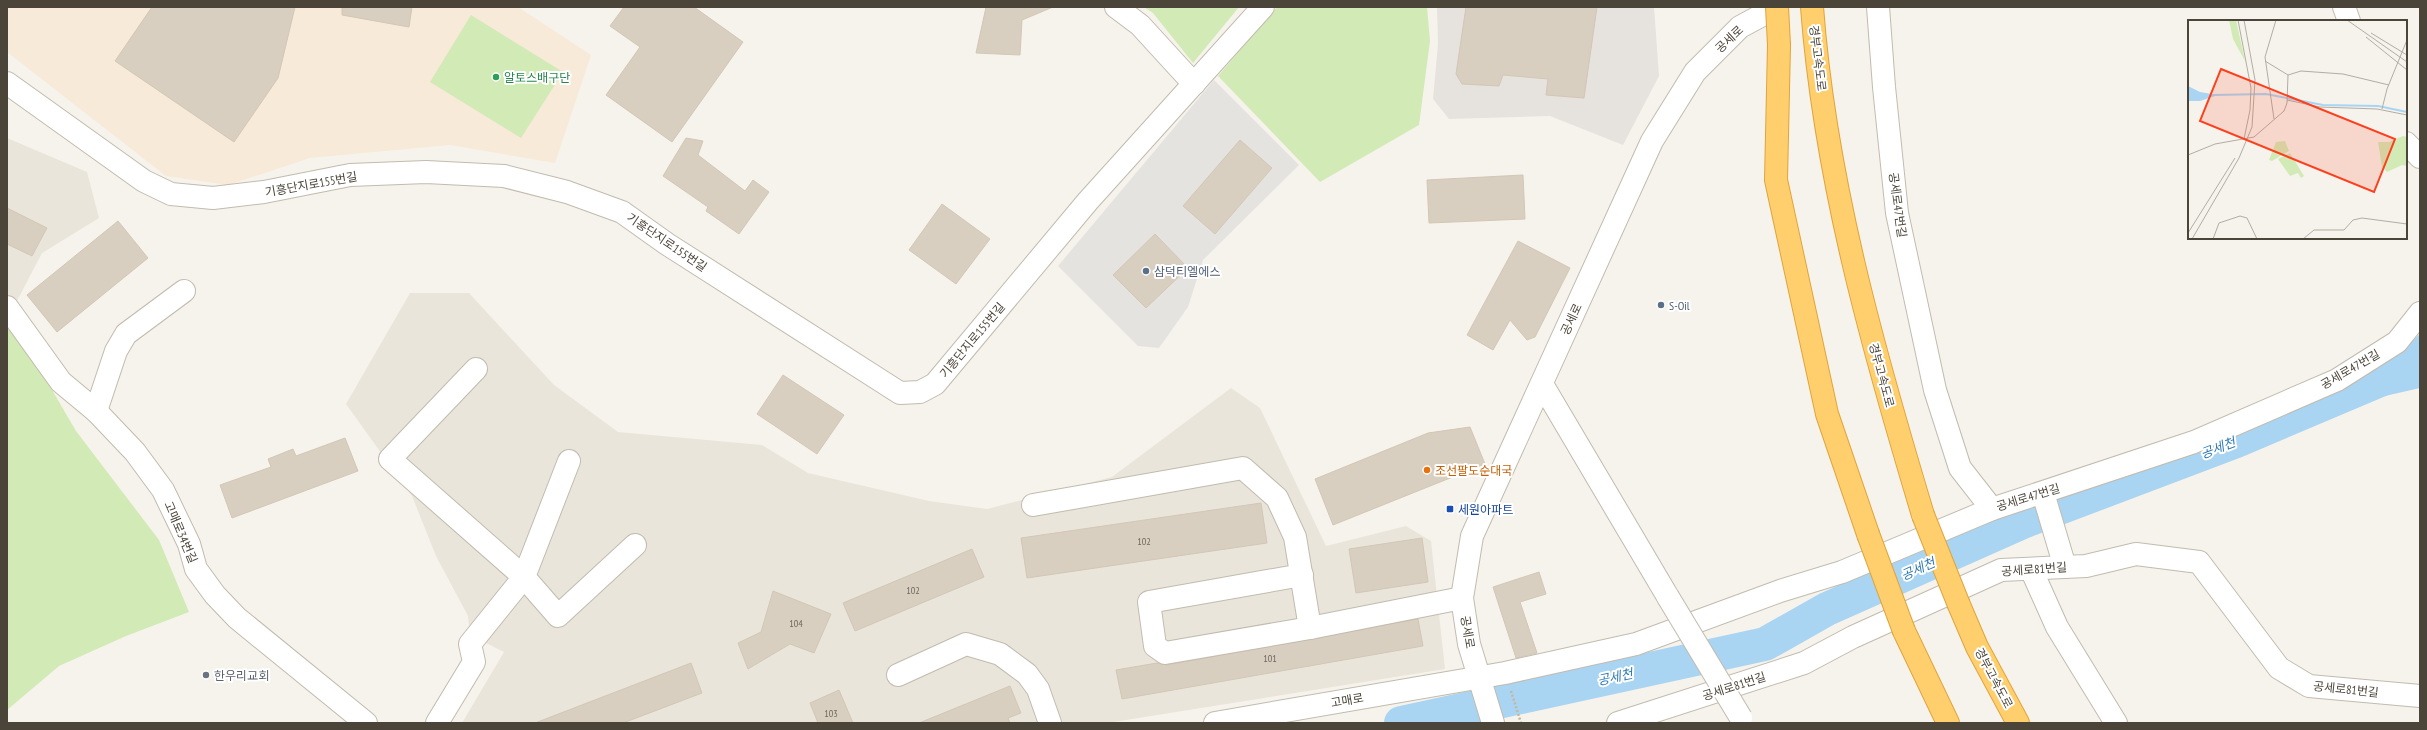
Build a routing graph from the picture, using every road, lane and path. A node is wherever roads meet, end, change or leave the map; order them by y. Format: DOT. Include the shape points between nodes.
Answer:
graph roads {
  1 [pos="1116,7"];
  2 [pos="1263,7"];
  3 [pos="1777,7"];
  4 [pos="1812,7"];
  5 [pos="1878,7"];
  6 [pos="2344,7"];
  7 [pos="2349,20"];
  8 [pos="7,84"];
  9 [pos="1194,84"];
  10 [pos="2407,145"];
  11 [pos="2420,157"];
  12 [pos="184,292"];
  13 [pos="2420,313"];
  14 [pos="11,314"];
  15 [pos="476,369"];
  16 [pos="1542,384"];
  17 [pos="96,411"];
  18 [pos="569,461"];
  19 [pos="2043,494"];
  20 [pos="1034,505"];
  21 [pos="1992,509"];
  22 [pos="635,545"];
  23 [pos="2064,566"];
  24 [pos="2031,569"];
  25 [pos="1302,575"];
  26 [pos="524,577"];
  27 [pos="1462,598"];
  28 [pos="1310,628"];
  29 [pos="1977,647"];
  30 [pos="898,675"];
  31 [pos="1479,676"];
  32 [pos="1510,688"];
  33 [pos="2420,696"];
  34 [pos="1742,720"];
  35 [pos="366,723"];
  36 [pos="436,723"];
  37 [pos="1050,723"];
  38 [pos="1215,723"];
  39 [pos="1493,723"];
  40 [pos="1521,723"];
  41 [pos="1618,723"];
  42 [pos="1948,723"];
  43 [pos="2018,723"];
  44 [pos="2033,723"];
  45 [pos="2116,723"];
  1 -- 9 [label="street" via="1140,25"];
  2 -- 9 [label="street, 기흥단지로155번길"];
  3 -- 16 [label="street, 공세로" via="1740,27 1695,72 1656,134"];
  3 -- 42 [label="highway, bridge" via="1779,45 1776,180 1827,414 1904,631"];
  4 -- 29 [label="highway, 경부고속도로, bridge" via="1814,38 1835,179 1882,379 1923,515"];
  5 -- 21 [label="street, 공세로47번길" via="1897,213 1934,390 1960,468"];
  6 -- 7 [label="street"];
  8 -- 9 [label="street, 기흥단지로155번길" via="144,181 171,194 213,198 264,192 350,175 426,172 504,176 567,192 622,212 667,244 900,393 920,392 935,384 1088,201"];
  10 -- 11 [label="street"];
  12 -- 17 [label="street" via="126,334 116,351"];
  13 -- 19 [label="street, 공세로47번길" via="2397,342 2337,380 2194,442"];
  14 -- 17 [label="street, 고매로34번길" via="61,382"];
  15 -- 26 [label="street" via="390,459"];
  16 -- 27 [label="street, 공세로" via="1472,536"];
  16 -- 34 [label="street, bridge"];
  17 -- 35 [label="street, 고매로34번길" via="134,452 163,490 189,544 196,569 215,596 237,618"];
  18 -- 26 [label="street"];
  19 -- 21 [label="street, 공세로47번길"];
  19 -- 23 [label="street"];
  20 -- 25 [label="street" via="1243,468 1277,498 1295,537"];
  21 -- 31 [label="street, 고매로" via="1842,572 1636,644"];
  22 -- 26 [label="street" via="558,616"];
  23 -- 24 [label="street, 공세로81번길"];
  23 -- 33 [label="street, 공세로81번길" via="2086,566 2136,554 2199,562 2279,668 2309,686"];
  24 -- 41 [label="street, 공세로81번길" via="2001,570 1853,637 1804,663"];
  24 -- 45 [label="street" via="2057,627"];
  25 -- 28 [label="street"];
  25 -- 28 [label="street" via="1149,602 1155,646 1166,654"];
  26 -- 36 [label="street" via="470,644 474,662"];
  27 -- 28 [label="street"];
  27 -- 31 [label="street, 공세로" via="1469,644"];
  29 -- 43 [label="highway, 경부고속도로"];
  29 -- 44 [label="highway"];
  30 -- 37 [label="street" via="966,644 1000,654 1027,674 1038,690"];
  31 -- 38 [label="street, 고매로"];
  31 -- 39 [label="street, 공세로"];
  32 -- 40 [label="path"];
}
